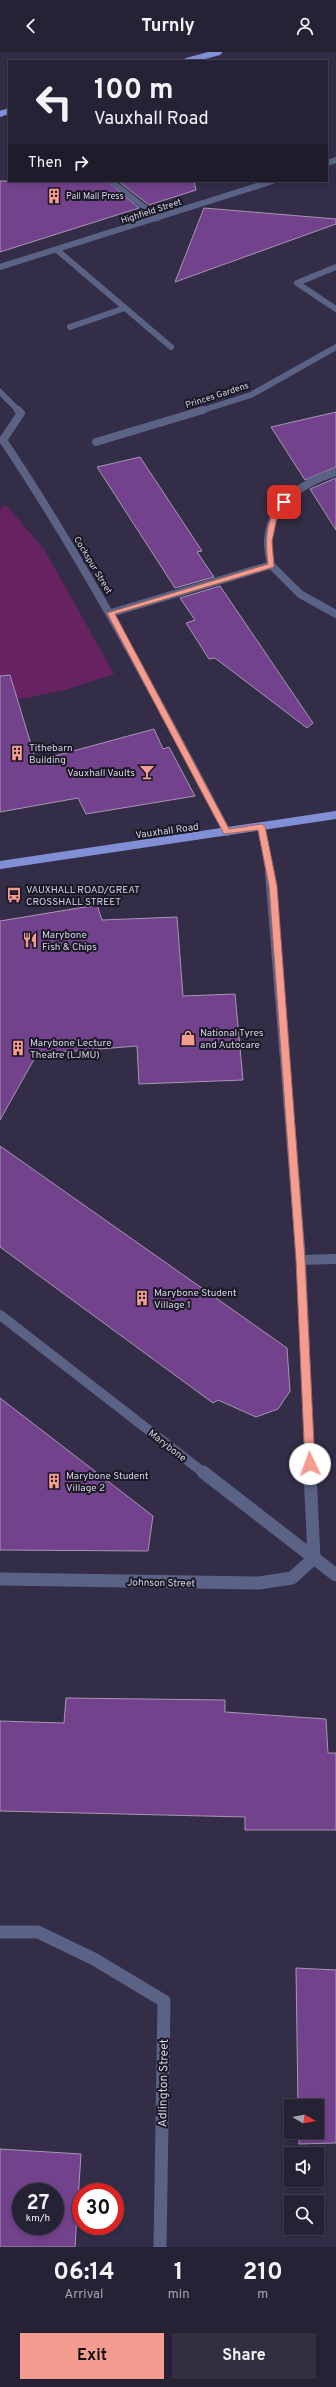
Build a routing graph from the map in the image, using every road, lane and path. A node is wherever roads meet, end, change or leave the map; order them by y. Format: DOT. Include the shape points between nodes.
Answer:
graph roads {
  1 [pos="216,52"];
  2 [pos="190,60"];
  3 [pos="112,182"];
  4 [pos="270,182"];
  5 [pos="158,218"];
  6 [pos="57,250"];
  7 [pos="0,267"];
  8 [pos="336,267"];
  9 [pos="125,308"];
  10 [pos="336,309"];
  11 [pos="70,327"];
  12 [pos="171,347"];
  13 [pos="336,347"];
  14 [pos="0,392"];
  15 [pos="96,442"];
  16 [pos="336,472"];
  17 [pos="271,565"];
  18 [pos="111,613"];
  19 [pos="336,614"];
  20 [pos="336,815"];
  21 [pos="261,826"];
  22 [pos="226,832"];
  23 [pos="0,865"];
  24 [pos="301,1260"];
  25 [pos="336,1260"];
  26 [pos="0,1315"];
  27 [pos="314,1558"];
  28 [pos="336,1575"];
  29 [pos="0,1579"];
  30 [pos="0,1932"];
  31 [pos="160,2247"];
  1 -- 2 [label="main road"];
  3 -- 5 [label="street"];
  4 -- 5 [label="street, Highfield Street"];
  5 -- 6 [label="street, Highfield Street"];
  6 -- 7 [label="street, Highfield Street"];
  6 -- 9 [label="street"];
  8 -- 10 [label="street" via="298,283"];
  9 -- 11 [label="street"];
  9 -- 12 [label="street"];
  13 -- 15 [label="street, Princes Gardens" via="251,395"];
  14 -- 18 [label="street, Cockspur Street" via="21,413 3,440 32,482"];
  16 -- 17 [label="street" via="321,476 293,493 275,512 268,541"];
  17 -- 18 [label="street"];
  17 -- 19 [label="street" via="286,584 319,607"];
  18 -- 22 [label="street, Cockspur Street"];
  20 -- 21 [label="main road, Vauxhall Road"];
  21 -- 22 [label="main road, Vauxhall Road"];
  21 -- 24 [label="street" via="273,886"];
  22 -- 23 [label="main road, Vauxhall Road"];
  24 -- 25 [label="street"];
  24 -- 27 [label="street"];
  26 -- 27 [label="street, Marybone"];
  27 -- 28 [label="street, Marybone"];
  27 -- 29 [label="street, Johnson Street" via="292,1578 259,1583"];
  30 -- 31 [label="street, Adlington Street" via="38,1932 94,1959 164,2001"];
}
